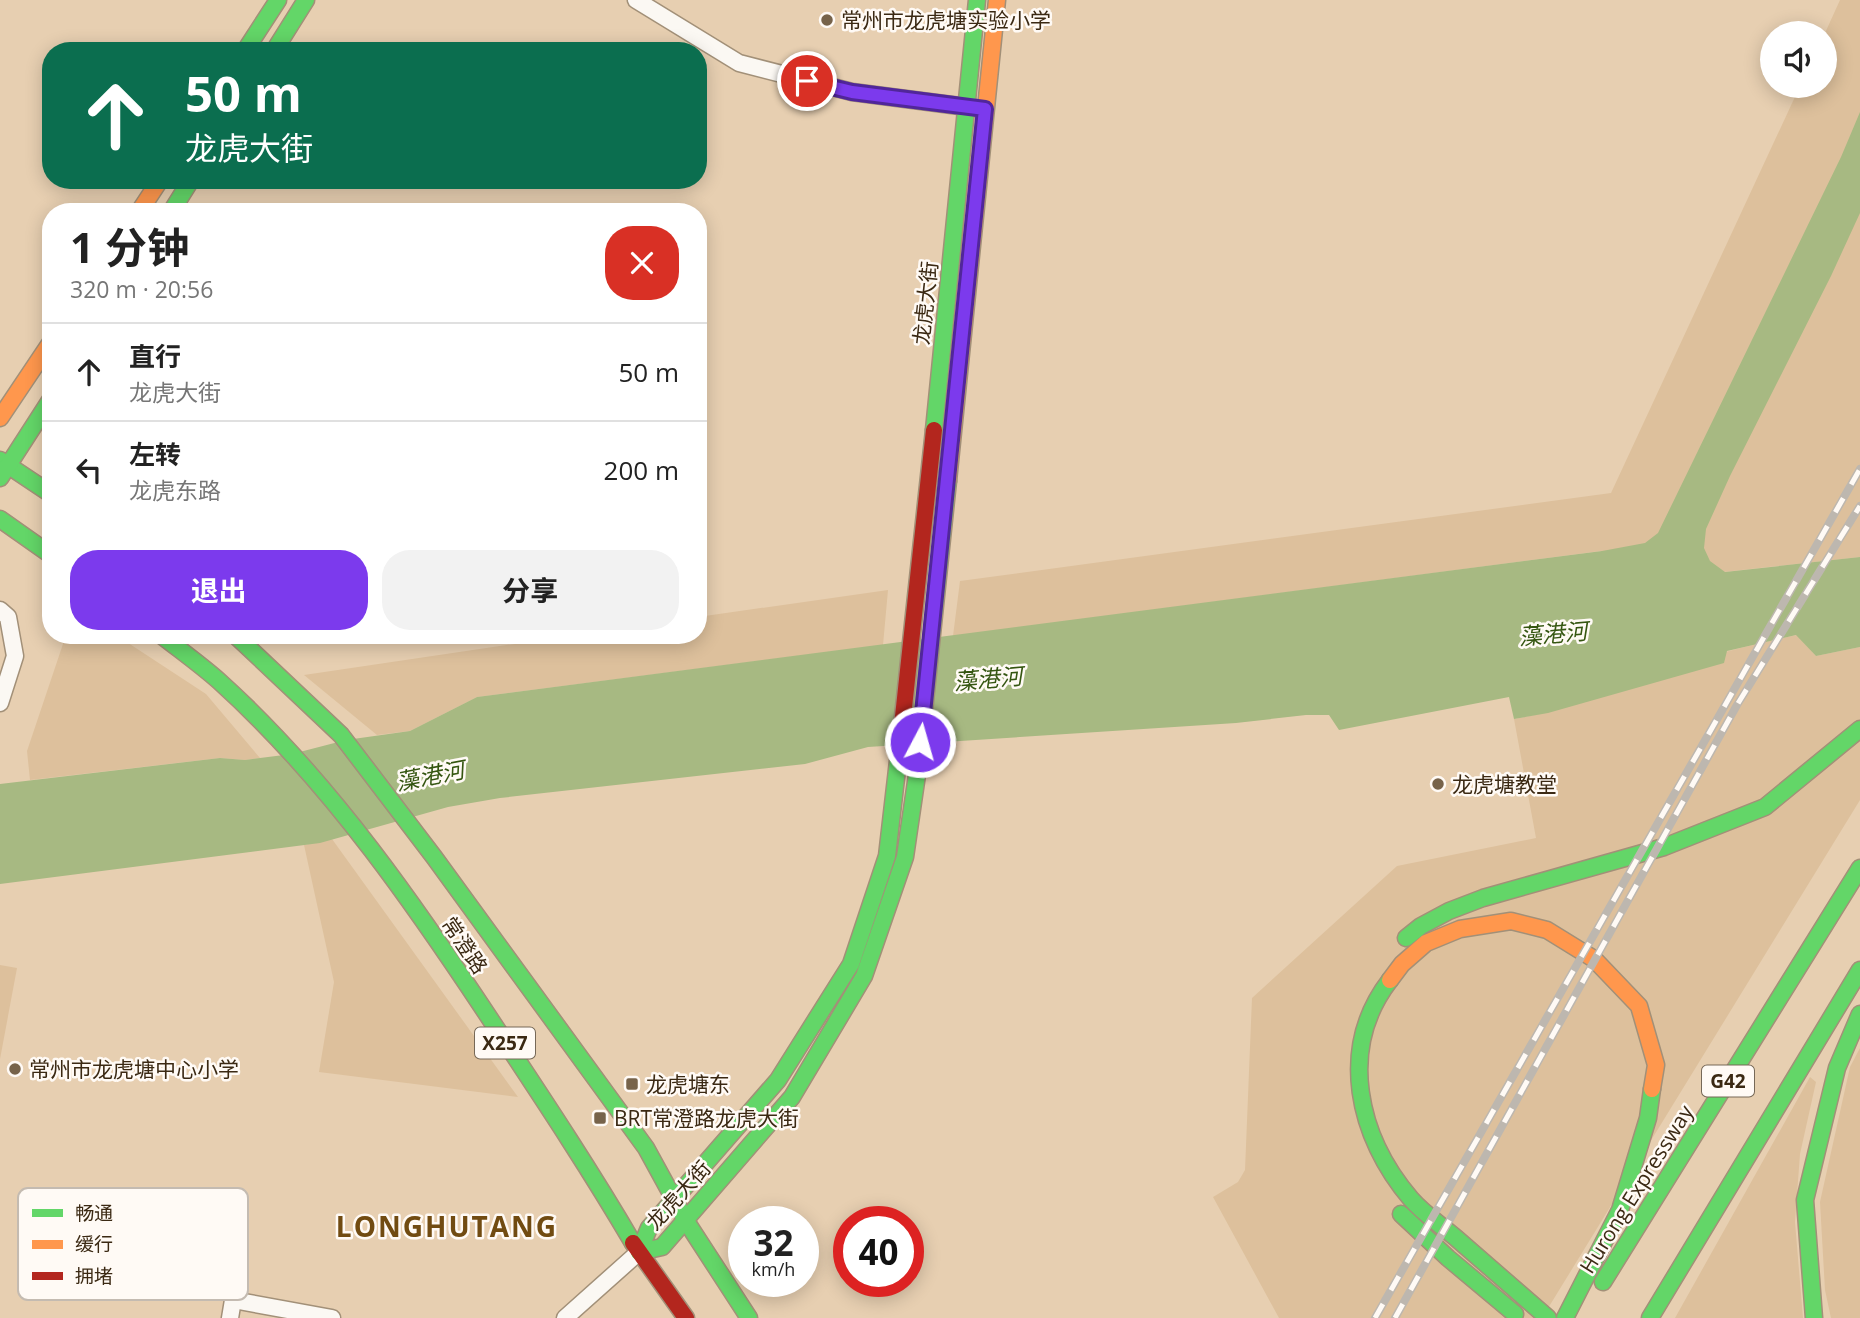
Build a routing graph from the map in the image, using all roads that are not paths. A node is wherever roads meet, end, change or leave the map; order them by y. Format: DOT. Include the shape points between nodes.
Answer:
graph roads {
  1 [pos="278,0"];
  2 [pos="306,0"];
  3 [pos="636,0"];
  4 [pos="977,0"];
  5 [pos="996,0"];
  6 [pos="251,42"];
  7 [pos="280,42"];
  8 [pos="705,42"];
  9 [pos="707,43"];
  10 [pos="966,106"];
  11 [pos="985,109"];
  12 [pos="42,355"];
  13 [pos="42,412"];
  14 [pos="0,418"];
  15 [pos="3,468"];
  16 [pos="42,489"];
  17 [pos="0,519"];
  18 [pos="42,549"];
  19 [pos="0,610"];
  20 [pos="172,644"];
  21 [pos="245,644"];
  22 [pos="0,703"];
  23 [pos="1860,729"];
  24 [pos="1860,868"];
  25 [pos="1390,954"];
  26 [pos="1860,970"];
  27 [pos="1860,1014"];
  28 [pos="1345,1093"];
  29 [pos="1365,1158"];
  30 [pos="674,1200"];
  31 [pos="1391,1200"];
  32 [pos="686,1221"];
  33 [pos="639,1252"];
  34 [pos="1588,1300"];
  35 [pos="230,1318"];
  36 [pos="332,1318"];
  37 [pos="565,1318"];
  38 [pos="686,1318"];
  39 [pos="749,1318"];
  40 [pos="1520,1318"];
  41 [pos="1548,1318"];
  42 [pos="1565,1318"];
  43 [pos="1650,1318"];
  44 [pos="1814,1318"];
  1 -- 6 [label="main road"];
  2 -- 7 [label="main road"];
  3 -- 8 [label="street"];
  4 -- 10 [label="main road, 龙虎大街"];
  5 -- 11 [label="main road, 龙虎大街"];
  9 -- 10 [label="street" via="739,63 852,92"];
  10 -- 11 [label="street"];
  10 -- 30 [label="main road, 龙虎大街" via="887,856 851,964 778,1080"];
  11 -- 32 [label="main road, 龙虎大街" via="905,857 864,976 792,1097"];
  12 -- 14 [label="main road"];
  13 -- 15 [label="main road"];
  15 -- 16 [label="main road"];
  17 -- 18 [label="main road"];
  19 -- 22 [label="street" via="8,617 15,656"];
  20 -- 33 [label="main road, 常澄路 / X257" via="219,681 286,748 363,839 443,948"];
  21 -- 30 [label="main road, 常澄路 / X257" via="341,735 646,1148"];
  23 -- 25 [label="main road" via="1765,807 1664,847 1483,898 1421,926"];
  24 -- 34 [label="main road, Hurong Expressway / G42"];
  26 -- 43 [label="main road, G42"];
  27 -- 44 [label="main road" via="1837,1068 1805,1200"];
  28 -- 29 [label="main road"];
  30 -- 32 [label="main road, 常澄路 / X257"];
  30 -- 33 [label="main road, 龙虎大街" via="649,1228"];
  31 -- 40 [label="main road" via="1448,1258"];
  32 -- 33 [label="main road, 龙虎大街" via="662,1247"];
  32 -- 39 [label="main road, 常澄路 / X257"];
  33 -- 37 [label="street"];
  33 -- 38 [label="main road, 常澄路 / X257"];
  34 -- 41 [label="main road" via="1648,1118 1656,1065 1639,1006 1594,959 1547,930 1511,921 1460,929 1426,943 1379,994 1365,1022 1358,1061 1361,1096 1385,1161 1412,1200"];
  34 -- 42 [label="main road"];
  35 -- 36 [label="street" via="233,1300"];
}
